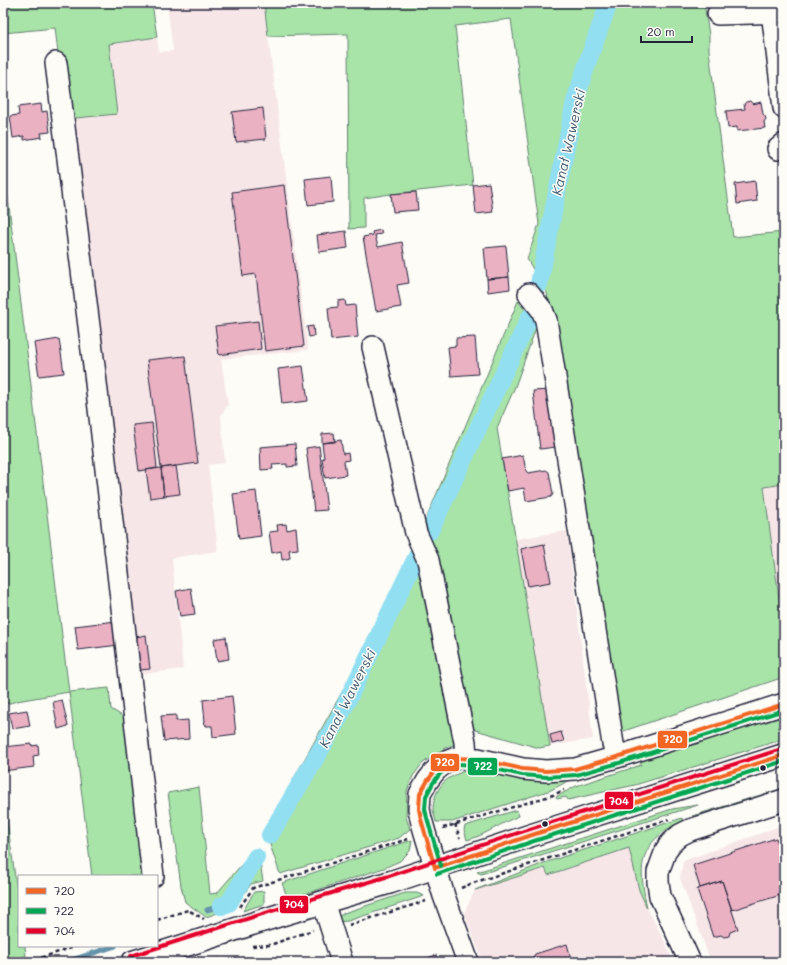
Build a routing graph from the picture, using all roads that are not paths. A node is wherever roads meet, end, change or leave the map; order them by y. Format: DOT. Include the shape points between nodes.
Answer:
graph roads {
  1 [pos="778,12"];
  2 [pos="718,14"];
  3 [pos="56,63"];
  4 [pos="784,108"];
  5 [pos="529,294"];
  6 [pos="373,347"];
  7 [pos="784,704"];
  8 [pos="784,755"];
  9 [pos="617,757"];
  10 [pos="466,758"];
  11 [pos="784,800"];
  12 [pos="435,868"];
  13 [pos="153,875"];
  14 [pos="323,902"];
  15 [pos="155,950"];
  16 [pos="133,962"];
  17 [pos="342,962"];
  18 [pos="468,962"];
  19 [pos="690,962"];
  1 -- 2 [label="street"];
  1 -- 4 [label="street"];
  3 -- 13 [label="street"];
  5 -- 9 [label="street" via="542,310 546,320"];
  6 -- 10 [label="street" via="416,533 428,560"];
  7 -- 9 [label="street"];
  8 -- 12 [label="main road"];
  9 -- 10 [label="street" via="575,769 546,771"];
  10 -- 12 [label="street" via="446,762 436,770 420,794 421,819"];
  11 -- 19 [label="street" via="690,830 680,835 666,850 658,872 660,896"];
  12 -- 14 [label="main road"];
  12 -- 18 [label="street"];
  14 -- 15 [label="main road"];
  14 -- 17 [label="street"];
  15 -- 16 [label="main road"];
}
